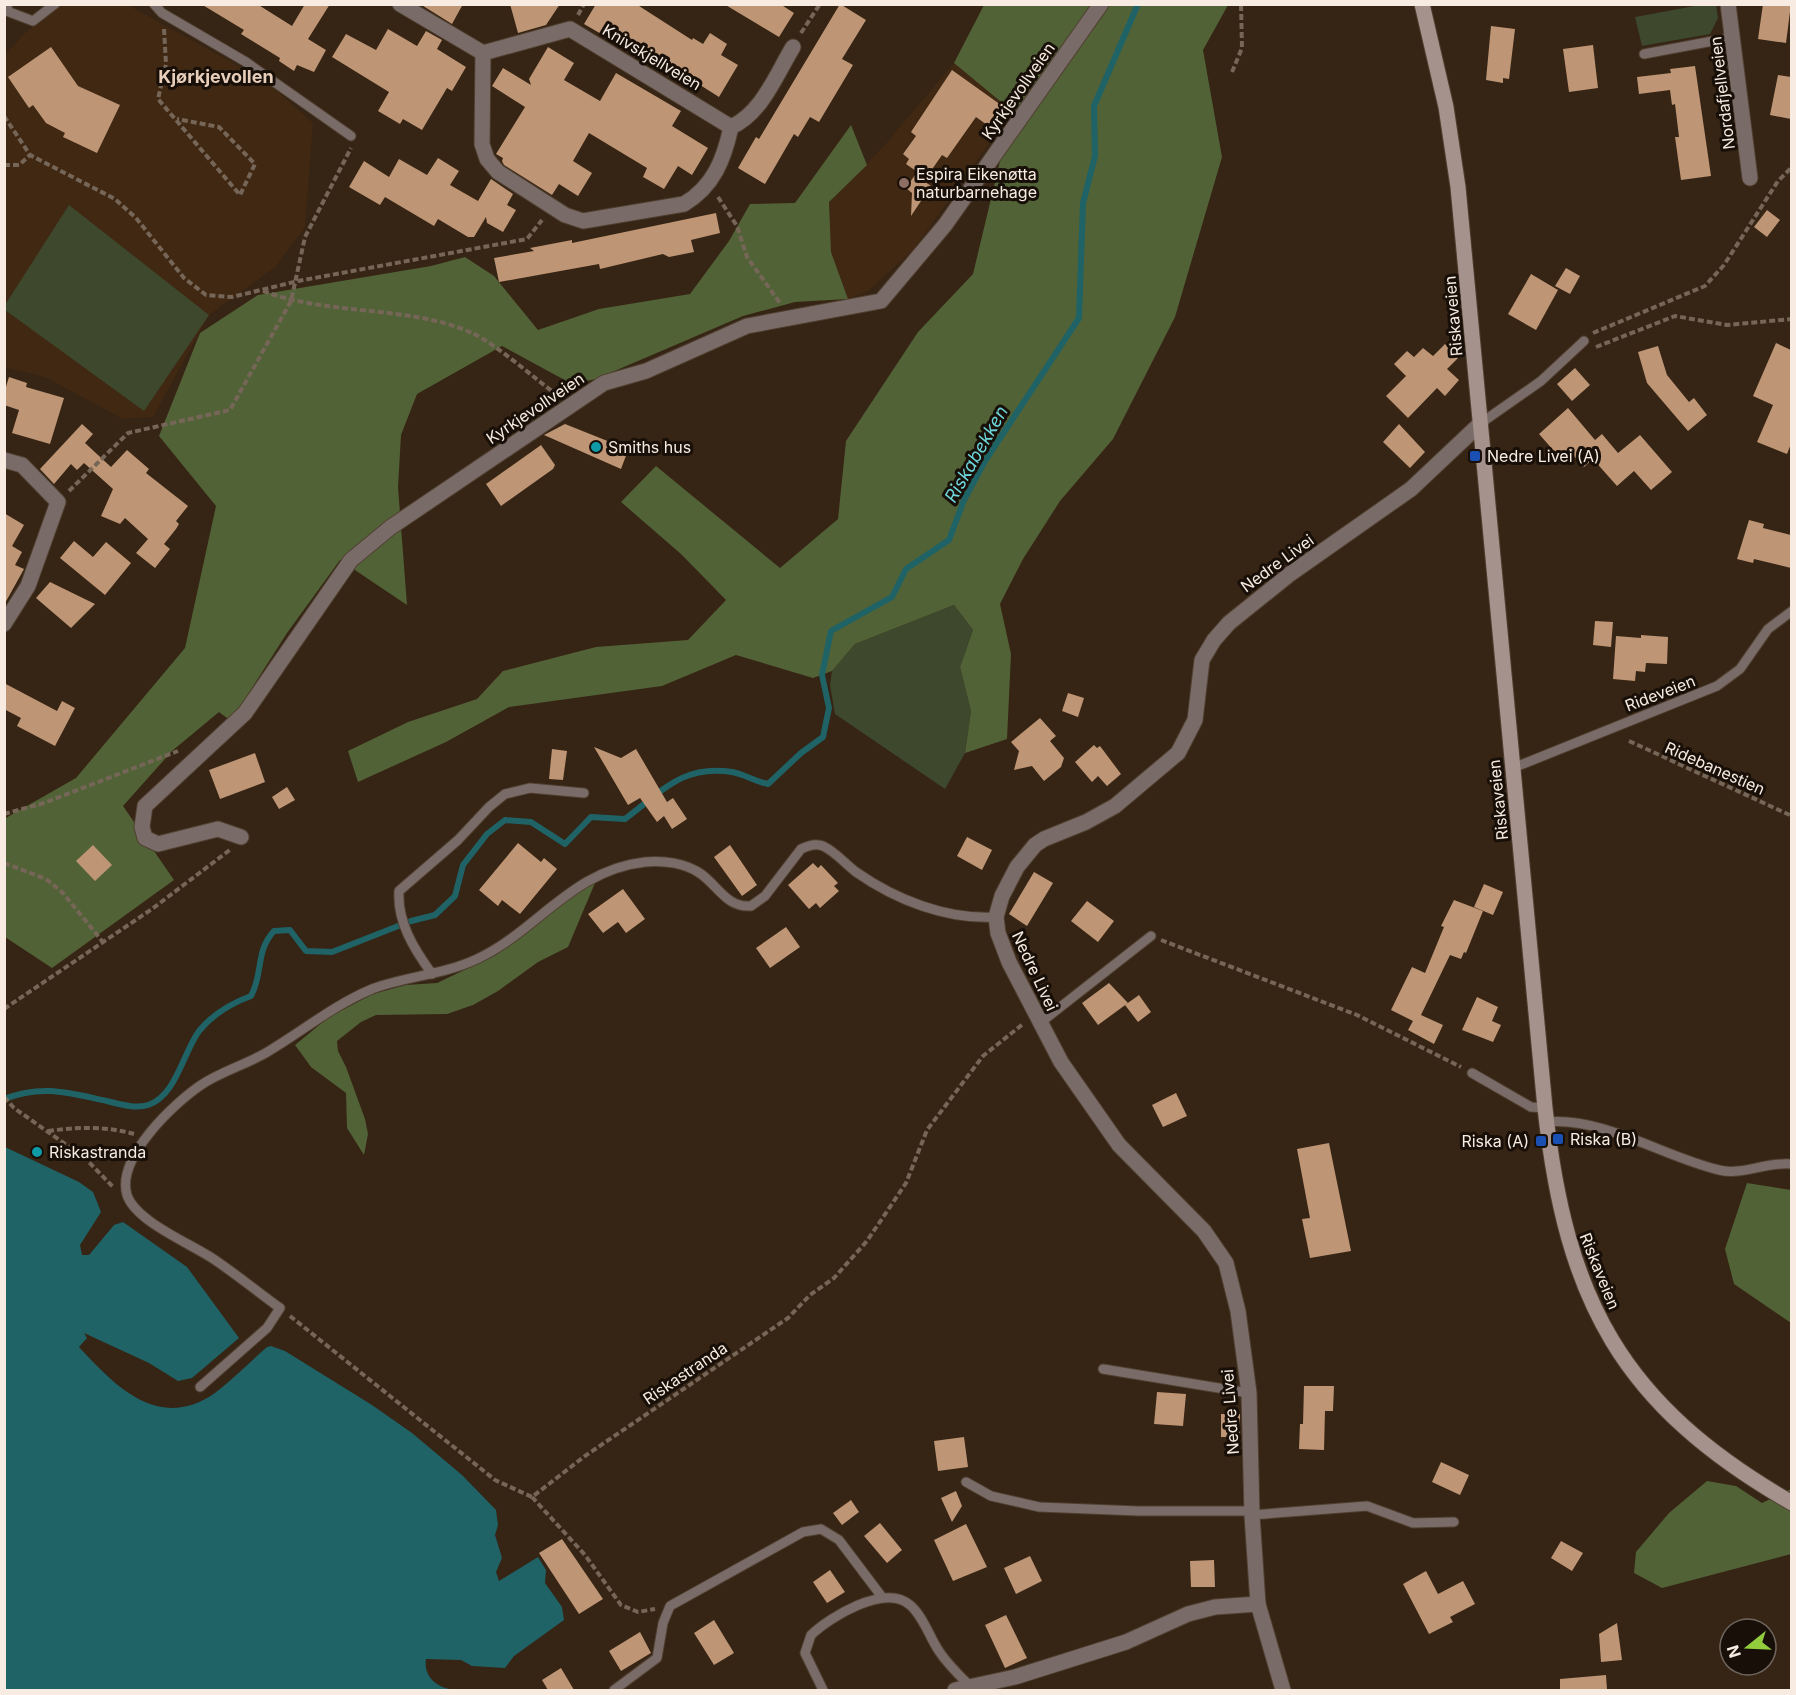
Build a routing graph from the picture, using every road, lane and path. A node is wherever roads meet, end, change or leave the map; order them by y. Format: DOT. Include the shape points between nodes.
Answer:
graph roads {
  1 [pos="55,4"];
  2 [pos="154,4"];
  3 [pos="400,4"];
  4 [pos="820,4"];
  5 [pos="1101,4"];
  6 [pos="1241,4"];
  7 [pos="1422,4"];
  8 [pos="1728,4"];
  9 [pos="5,7"];
  10 [pos="162,13"];
  11 [pos="1734,37"];
  12 [pos="793,47"];
  13 [pos="483,53"];
  14 [pos="1644,54"];
  15 [pos="1232,72"];
  16 [pos="4,116"];
  17 [pos="177,119"];
  18 [pos="731,127"];
  19 [pos="351,136"];
  20 [pos="30,155"];
  21 [pos="4,165"];
  22 [pos="1791,167"];
  23 [pos="1750,178"];
  24 [pos="706,186"];
  25 [pos="553,207"];
  26 [pos="297,281"];
  27 [pos="261,290"];
  28 [pos="291,301"];
  29 [pos="791,316"];
  30 [pos="1791,319"];
  31 [pos="1584,341"];
  32 [pos="1593,350"];
  33 [pos="570,404"];
  34 [pos="1481,423"];
  35 [pos="4,460"];
  36 [pos="58,502"];
  37 [pos="1791,611"];
  38 [pos="4,624"];
  39 [pos="1629,741"];
  40 [pos="185,748"];
  41 [pos="1513,768"];
  42 [pos="584,793"];
  43 [pos="4,814"];
  44 [pos="1791,816"];
  45 [pos="241,837"];
  46 [pos="4,863"];
  47 [pos="996,917"];
  48 [pos="1151,936"];
  49 [pos="102,941"];
  50 [pos="432,974"];
  51 [pos="4,1009"];
  52 [pos="1038,1019"];
  53 [pos="1472,1073"];
  54 [pos="4,1097"];
  55 [pos="1546,1115"];
  56 [pos="48,1131"];
  57 [pos="147,1138"];
  58 [pos="1791,1164"];
  59 [pos="132,1204"];
  60 [pos="280,1308"];
  61 [pos="1103,1369"];
  62 [pos="200,1387"];
  63 [pos="1249,1393"];
  64 [pos="966,1482"];
  65 [pos="532,1497"];
  66 [pos="1791,1503"];
  67 [pos="1252,1513"];
  68 [pos="1454,1522"];
  69 [pos="882,1597"];
  70 [pos="1258,1604"];
  71 [pos="670,1606"];
  72 [pos="970,1686"];
  73 [pos="614,1690"];
  74 [pos="823,1690"];
  75 [pos="955,1690"];
  76 [pos="1283,1690"];
  1 -- 9 [label="lane" via="33,21"];
  2 -- 10 [label="lane"];
  3 -- 13 [label="street"];
  4 -- 12 [label="path"];
  5 -- 29 [label="street, Kyrkjevollveien" via="945,225 881,301"];
  6 -- 15 [label="path" via="1242,48"];
  7 -- 34 [label="main road, Riskaveien" via="1452,146"];
  8 -- 11 [label="street, Nordafjellveien"];
  10 -- 17 [label="path" via="166,64 158,99"];
  10 -- 19 [label="lane" via="246,62"];
  11 -- 14 [label="lane"];
  11 -- 23 [label="street, Nordafjellveien"];
  12 -- 18 [label="street" via="761,101 745,121"];
  13 -- 18 [label="street, Knivskjellveien" via="570,29"];
  13 -- 25 [label="street" via="482,144 487,159 498,172"];
  16 -- 20 [label="path"];
  17 -- 17 [label="path" via="198,144 240,195 255,164 219,127"];
  18 -- 24 [label="street" via="724,159"];
  19 -- 26 [label="path" via="351,153 328,188 305,237"];
  20 -- 21 [label="path" via="19,165"];
  20 -- 27 [label="path" via="115,199 136,218 184,278 206,295 232,297"];
  22 -- 31 [label="path" via="1725,265 1705,286 1602,327"];
  24 -- 25 [label="street" via="684,204 606,218 583,221"];
  24 -- 29 [label="path" via="724,202 747,257"];
  25 -- 26 [label="path" via="527,238"];
  26 -- 27 [label="path"];
  26 -- 28 [label="path"];
  27 -- 28 [label="path"];
  28 -- 33 [label="path" via="443,322 474,334"];
  28 -- 36 [label="path" via="230,410 128,433"];
  29 -- 33 [label="street, Kyrkjevollveien" via="747,326 646,371 604,383"];
  30 -- 32 [label="path" via="1726,325 1675,316"];
  31 -- 34 [label="lane" via="1541,381"];
  33 -- 45 [label="street, Kyrkjevollveien" via="391,527 351,560 245,713 145,806 145,838 158,844 218,829"];
  34 -- 41 [label="main road, Riskaveien"];
  34 -- 47 [label="street, Nedre Livei" via="1411,489 1290,574 1229,623 1202,660 1195,720 1178,753 1115,806 1035,845 1017,867"];
  35 -- 36 [label="street" via="22,465"];
  36 -- 38 [label="street" via="28,585"];
  37 -- 41 [label="lane, Rideveien" via="1768,629 1740,669 1718,686"];
  39 -- 44 [label="path, Ridebanestien"];
  40 -- 43 [label="path" via="44,803"];
  41 -- 55 [label="main road, Riskaveien"];
  42 -- 50 [label="lane" via="530,788 505,794 399,891 398,906 406,930"];
  45 -- 49 [label="path" via="226,855"];
  46 -- 49 [label="path" via="55,886"];
  47 -- 50 [label="lane" via="944,913 893,894 832,851 815,844 793,856 765,896 751,906 735,904 700,873 685,866 647,862 618,869 565,894 479,958"];
  47 -- 52 [label="street, Nedre Livei" via="1002,945"];
  48 -- 52 [label="lane"];
  48 -- 53 [label="path" via="1357,1014"];
  49 -- 51 [label="path"];
  50 -- 57 [label="lane" via="351,998 270,1051 202,1084"];
  52 -- 63 [label="street, Nedre Livei" via="1061,1062 1119,1145 1204,1231 1226,1263 1238,1311"];
  52 -- 65 [label="path, Riskastranda" via="983,1056 927,1130 899,1193 867,1241 834,1278 788,1318 585,1456"];
  53 -- 55 [label="lane"];
  54 -- 56 [label="path"];
  55 -- 58 [label="lane" via="1576,1121 1728,1172"];
  55 -- 66 [label="main road, Riskaveien" via="1566,1237 1590,1301 1614,1345 1646,1389 1706,1448"];
  56 -- 57 [label="path" via="120,1130"];
  56 -- 59 [label="path" via="85,1158"];
  57 -- 59 [label="lane" via="127,1172 127,1195"];
  59 -- 60 [label="lane" via="142,1215 214,1259"];
  60 -- 62 [label="lane" via="267,1328"];
  60 -- 65 [label="path" via="495,1480"];
  61 -- 63 [label="lane"];
  63 -- 67 [label="street, Nedre Livei"];
  64 -- 67 [label="lane" via="991,1496 1040,1507"];
  65 -- 71 [label="path" via="585,1555 621,1605 638,1612"];
  67 -- 68 [label="lane" via="1367,1506 1413,1523"];
  67 -- 70 [label="street, Nedre Livei"];
  69 -- 71 [label="lane" via="839,1540 821,1529 792,1537"];
  69 -- 72 [label="lane" via="911,1605 939,1650"];
  69 -- 74 [label="lane" via="847,1612 811,1635 805,1653"];
  70 -- 72 [label="street" via="1215,1607 1188,1614 1126,1642 1014,1677"];
  70 -- 76 [label="street, Nedre Livei"];
  71 -- 73 [label="lane" via="657,1658"];
  72 -- 75 [label="street"];
}
